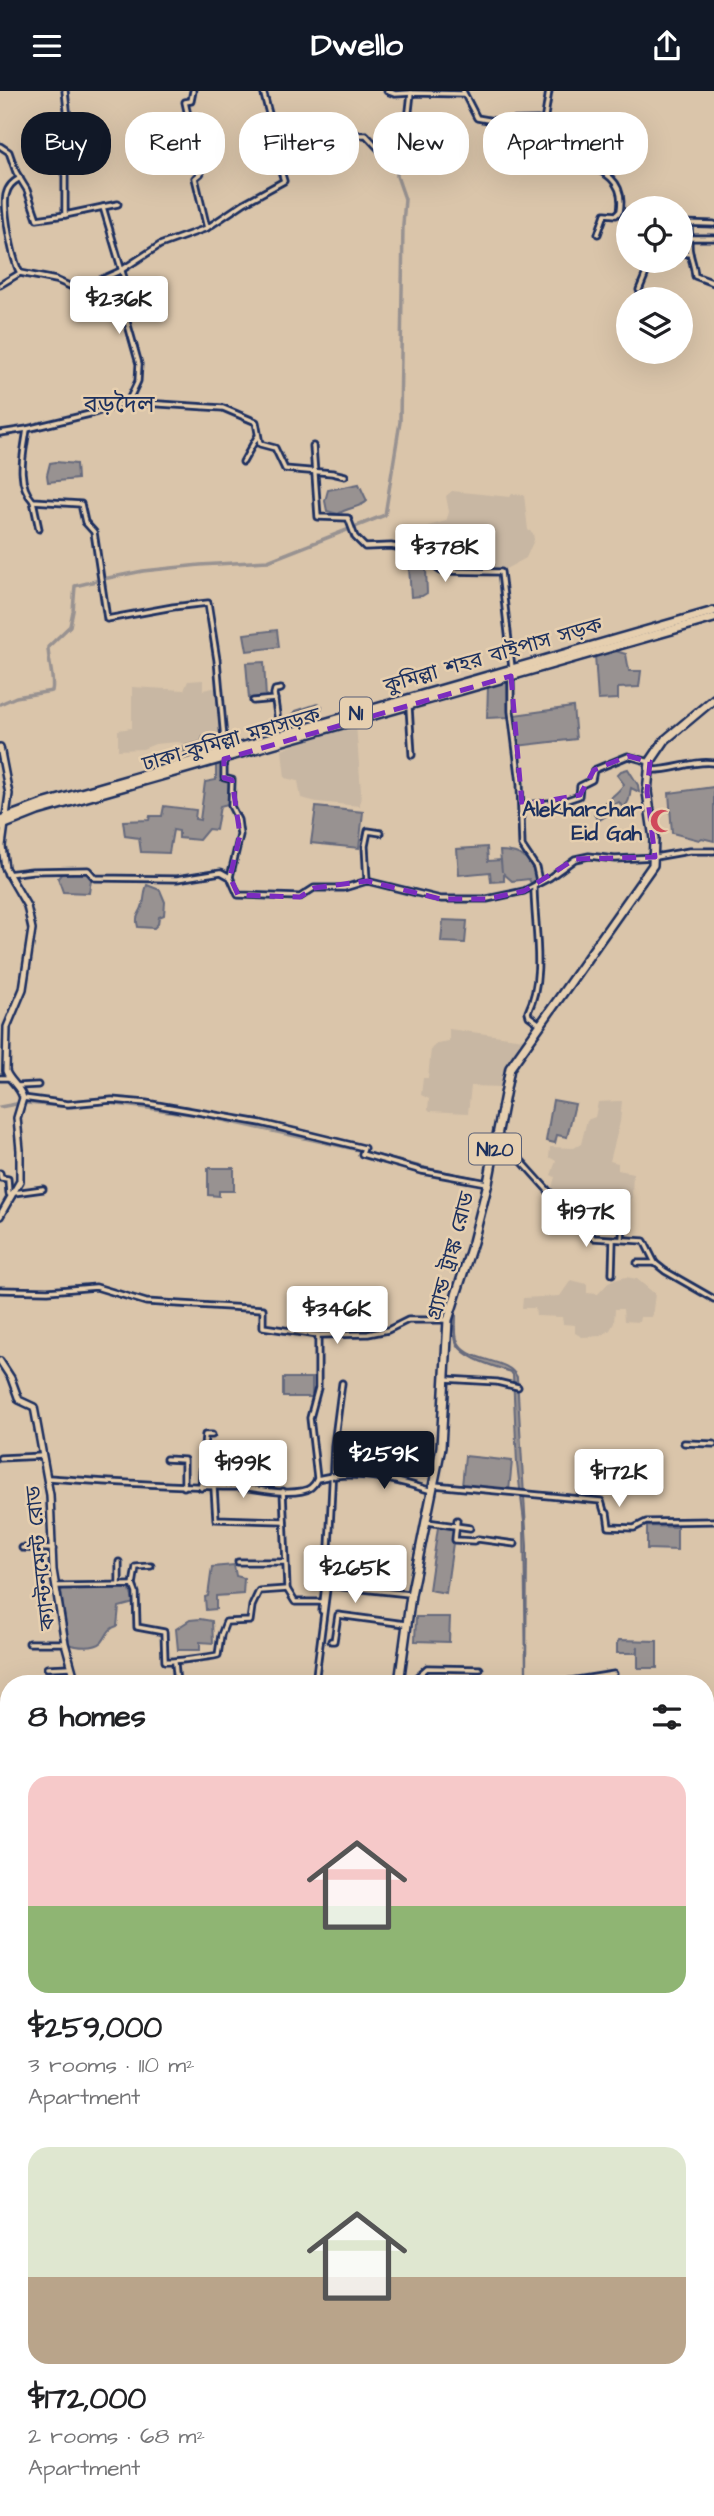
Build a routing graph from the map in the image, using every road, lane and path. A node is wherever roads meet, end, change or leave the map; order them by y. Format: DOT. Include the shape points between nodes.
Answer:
graph roads {
  1 [pos="65,91"];
  2 [pos="193,91"];
  3 [pos="263,91"];
  4 [pos="387,91"];
  5 [pos="549,91"];
  6 [pos="464,92"];
  7 [pos="411,93"];
  8 [pos="67,112"];
  9 [pos="269,112"];
  10 [pos="546,112"];
  11 [pos="483,119"];
  12 [pos="359,135"];
  13 [pos="0,146"];
  14 [pos="65,175"];
  15 [pos="282,175"];
  16 [pos="606,175"];
  17 [pos="20,178"];
  18 [pos="620,196"];
  19 [pos="118,204"];
  20 [pos="103,207"];
  21 [pos="65,215"];
  22 [pos="616,215"];
  23 [pos="693,224"];
  24 [pos="714,224"];
  25 [pos="207,228"];
  26 [pos="598,234"];
  27 [pos="693,238"];
  28 [pos="714,238"];
  29 [pos="693,259"];
  30 [pos="120,271"];
  31 [pos="20,273"];
  32 [pos="714,283"];
  33 [pos="0,285"];
  34 [pos="128,402"];
  35 [pos="27,429"];
  36 [pos="0,433"];
  37 [pos="257,437"];
  38 [pos="313,446"];
  39 [pos="243,462"];
  40 [pos="315,473"];
  41 [pos="345,476"];
  42 [pos="33,501"];
  43 [pos="39,530"];
  44 [pos="714,611"];
  45 [pos="714,618"];
  46 [pos="511,671"];
  47 [pos="281,689"];
  48 [pos="275,699"];
  49 [pos="714,699"];
  50 [pos="253,701"];
  51 [pos="409,705"];
  52 [pos="280,736"];
  53 [pos="0,747"];
  54 [pos="224,755"];
  55 [pos="412,755"];
  56 [pos="714,763"];
  57 [pos="649,766"];
  58 [pos="0,805"];
  59 [pos="9,805"];
  60 [pos="522,805"];
  61 [pos="2,822"];
  62 [pos="382,833"];
  63 [pos="714,851"];
  64 [pos="655,857"];
  65 [pos="7,874"];
  66 [pos="230,877"];
  67 [pos="367,881"];
  68 [pos="534,887"];
  69 [pos="540,1024"];
  70 [pos="0,1078"];
  71 [pos="8,1078"];
  72 [pos="38,1085"];
  73 [pos="18,1086"];
  74 [pos="23,1098"];
  75 [pos="498,1134"];
  76 [pos="0,1173"];
  77 [pos="488,1183"];
  78 [pos="43,1189"];
  79 [pos="13,1194"];
  80 [pos="624,1203"];
  81 [pos="0,1216"];
  82 [pos="613,1240"];
  83 [pos="622,1240"];
  84 [pos="637,1263"];
  85 [pos="655,1263"];
  86 [pos="612,1274"];
  87 [pos="0,1290"];
  88 [pos="351,1294"];
  89 [pos="714,1299"];
  90 [pos="448,1320"];
  91 [pos="343,1333"];
  92 [pos="318,1335"];
  93 [pos="0,1361"];
  94 [pos="445,1379"];
  95 [pos="342,1383"];
  96 [pos="518,1387"];
  97 [pos="212,1434"];
  98 [pos="684,1443"];
  99 [pos="714,1444"];
  100 [pos="43,1456"];
  101 [pos="0,1458"];
  102 [pos="166,1459"];
  103 [pos="47,1478"];
  104 [pos="317,1479"];
  105 [pos="184,1487"];
  106 [pos="201,1488"];
  107 [pos="214,1488"];
  108 [pos="433,1488"];
  109 [pos="283,1491"];
  110 [pos="457,1520"];
  111 [pos="284,1521"];
  112 [pos="714,1521"];
  113 [pos="426,1522"];
  114 [pos="456,1526"];
  115 [pos="470,1528"];
  116 [pos="515,1543"];
  117 [pos="22,1548"];
  118 [pos="53,1549"];
  119 [pos="119,1562"];
  120 [pos="238,1562"];
  121 [pos="285,1562"];
  122 [pos="151,1566"];
  123 [pos="119,1584"];
  124 [pos="133,1585"];
  125 [pos="327,1585"];
  126 [pos="57,1586"];
  127 [pos="287,1589"];
  128 [pos="411,1595"];
  129 [pos="323,1602"];
  130 [pos="407,1625"];
  131 [pos="331,1641"];
  132 [pos="29,1643"];
  133 [pos="65,1643"];
  134 [pos="404,1645"];
  135 [pos="175,1663"];
  136 [pos="316,1664"];
  137 [pos="71,1667"];
  138 [pos="47,1668"];
  139 [pos="480,1669"];
  140 [pos="614,1674"];
  141 [pos="74,1675"];
  142 [pos="176,1675"];
  143 [pos="316,1675"];
  144 [pos="400,1675"];
  145 [pos="400,1675"];
  146 [pos="419,1675"];
  147 [pos="608,1675"];
  1 -- 8 [label="street"];
  2 -- 25 [label="street" via="191,101 185,102 201,173 195,178"];
  3 -- 9 [label="street"];
  4 -- 7 [label="street"];
  5 -- 10 [label="street"];
  6 -- 7 [label="street"];
  6 -- 11 [label="street" via="477,117"];
  7 -- 12 [label="street" via="407,129 395,149 379,149 366,135"];
  13 -- 17 [label="street" via="9,152"];
  14 -- 21 [label="street"];
  15 -- 25 [label="street" via="284,181"];
  16 -- 18 [label="street" via="614,179"];
  17 -- 21 [label="street" via="37,219"];
  17 -- 31 [label="street" via="5,197 9,244"];
  19 -- 20 [label="street"];
  20 -- 21 [label="street"];
  20 -- 30 [label="street"];
  22 -- 26 [label="street" via="605,215"];
  23 -- 24 [label="street"];
  25 -- 30 [label="street" via="160,245"];
  27 -- 28 [label="street"];
  29 -- 32 [label="street" via="695,277"];
  30 -- 31 [label="street" via="78,288"];
  30 -- 34 [label="street" via="129,295 126,318 140,373"];
  31 -- 33 [label="street"];
  34 -- 35 [label="street"];
  34 -- 37 [label="street" via="223,408 256,422"];
  35 -- 36 [label="street"];
  35 -- 42 [label="street" via="22,470"];
  37 -- 39 [label="street"];
  37 -- 40 [label="street" via="262,446 275,448 285,469"];
  38 -- 40 [label="street"];
  40 -- 41 [label="street"];
  40 -- 46 [label="street" via="318,517 346,517 365,547 391,546 434,554 441,572 501,572"];
  42 -- 43 [label="street"];
  42 -- 54 [label="street" via="74,502 84,507 85,522 94,532 107,619 208,603"];
  44 -- 46 [label="highway, কুমিল্লা শহর বাইপাস সড়ক / N1"];
  45 -- 46 [label="highway, ঢাকা–কুমিল্লা মহাসড়ক / N1"];
  46 -- 51 [label="highway, ঢাকা–কুমিল্লা মহাসড়ক / N1"];
  46 -- 52 [label="highway, কুমিল্লা শহর বাইপাস সড়ক / N1"];
  46 -- 60 [label="street" via="510,711"];
  47 -- 48 [label="street" via="275,690"];
  48 -- 50 [label="street"];
  48 -- 52 [label="street"];
  49 -- 57 [label="highway" via="664,740"];
  51 -- 54 [label="highway, ঢাকা–কুমিল্লা মহাসড়ক / N1"];
  51 -- 55 [label="street"];
  52 -- 54 [label="highway, কুমিল্লা শহর বাইপাস সড়ক / N1"];
  53 -- 59 [label="main road"];
  54 -- 61 [label="highway, কুমিল্লা শহর বাইপাস সড়ক / N1" via="46,803"];
  54 -- 66 [label="street" via="224,778 232,781 232,806 240,835"];
  56 -- 57 [label="street" via="666,769"];
  57 -- 60 [label="street" via="628,756 593,770 592,780 580,786 579,796"];
  57 -- 64 [label="highway" via="647,792"];
  58 -- 59 [label="street"];
  59 -- 61 [label="main road"];
  60 -- 68 [label="street" via="522,846 536,867"];
  61 -- 65 [label="main road"];
  62 -- 67 [label="street" via="368,831 365,839"];
  63 -- 64 [label="street"];
  64 -- 68 [label="street" via="582,857"];
  64 -- 69 [label="highway, গ্র্যান্ড ট্রাঙ্ক রোড / N120"];
  65 -- 66 [label="street" via="88,870 95,878 177,879 221,871"];
  65 -- 71 [label="main road" via="27,906 33,929 23,989 7,1027"];
  66 -- 67 [label="street" via="238,895 300,897 314,888 344,888"];
  67 -- 68 [label="street" via="454,900 487,899"];
  68 -- 69 [label="street" via="538,972 528,1012"];
  69 -- 75 [label="highway, গ্র্যান্ড ট্রাঙ্ক রোড / N120" via="510,1067"];
  70 -- 71 [label="street"];
  71 -- 73 [label="main road"];
  72 -- 73 [label="street"];
  73 -- 74 [label="main road"];
  74 -- 77 [label="street" via="68,1104 146,1103 261,1123 364,1148 362,1154 403,1167"];
  74 -- 79 [label="main road" via="17,1118 21,1175"];
  75 -- 77 [label="highway, গ্র্যান্ড ট্রাঙ্ক রোড / N120"];
  75 -- 82 [label="street" via="552,1195 585,1221 593,1238"];
  76 -- 79 [label="street" via="8,1179 9,1194"];
  77 -- 90 [label="highway, গ্র্যান্ড ট্রাঙ্ক রোড / N120"];
  78 -- 79 [label="street"];
  79 -- 81 [label="main road"];
  80 -- 83 [label="street"];
  82 -- 83 [label="street"];
  82 -- 86 [label="street"];
  83 -- 85 [label="street" via="644,1241"];
  84 -- 85 [label="street"];
  85 -- 89 [label="street"];
  87 -- 92 [label="street" via="96,1287 146,1302 263,1309 263,1327"];
  88 -- 91 [label="street" via="340,1302"];
  90 -- 91 [label="street" via="408,1320 377,1333"];
  90 -- 94 [label="highway, গ্র্যান্ড ট্রাঙ্ক রোড / N120"];
  91 -- 92 [label="street"];
  92 -- 104 [label="street" via="318,1388 310,1418"];
  93 -- 100 [label="main road, ক্যান্টনমেন্ট রোড" via="19,1400 34,1407"];
  94 -- 96 [label="street"];
  94 -- 108 [label="highway, গ্র্যান্ড ট্রাঙ্ক রোড / N120"];
  95 -- 125 [label="street"];
  97 -- 106 [label="street" via="205,1434"];
  98 -- 99 [label="street"];
  100 -- 101 [label="street"];
  100 -- 103 [label="main road, ক্যান্টনমেন্ট রোড"];
  102 -- 105 [label="street" via="184,1460"];
  103 -- 105 [label="street"];
  103 -- 118 [label="main road, ক্যান্টনমেন্ট রোড"];
  104 -- 108 [label="street" via="353,1475"];
  104 -- 109 [label="street" via="306,1491"];
  105 -- 106 [label="street"];
  106 -- 107 [label="street"];
  107 -- 109 [label="street"];
  107 -- 111 [label="street" via="216,1519"];
  108 -- 112 [label="street" via="601,1501 609,1527"];
  108 -- 113 [label="highway, গ্র্যান্ড ট্রাঙ্ক রোড / N120"];
  109 -- 111 [label="street"];
  110 -- 114 [label="street"];
  111 -- 121 [label="street"];
  113 -- 114 [label="street"];
  113 -- 128 [label="highway, গ্র্যান্ড ট্রাঙ্ক রোড / N120"];
  114 -- 115 [label="street"];
  114 -- 116 [label="street" via="455,1540"];
  117 -- 118 [label="street"];
  118 -- 126 [label="main road, ক্যান্টনমেন্ট রোড"];
  119 -- 123 [label="street"];
  120 -- 121 [label="street"];
  121 -- 127 [label="street"];
  122 -- 124 [label="street" via="136,1567"];
  123 -- 124 [label="street"];
  123 -- 126 [label="street"];
  124 -- 135 [label="street" via="137,1627 164,1632 165,1661"];
  125 -- 128 [label="street"];
  125 -- 129 [label="street"];
  125 -- 143 [label="street"];
  126 -- 133 [label="main road, ক্যান্টনমেন্ট রোড"];
  127 -- 129 [label="street" via="295,1602"];
  127 -- 135 [label="street" via="259,1591 250,1621 226,1622 218,1655"];
  128 -- 130 [label="highway, গ্র্যান্ড ট্রাঙ্ক রোড / N120"];
  129 -- 136 [label="street"];
  130 -- 131 [label="street" via="338,1615"];
  130 -- 134 [label="highway, গ্র্যান্ড ট্রাঙ্ক রোড / N120"];
  132 -- 133 [label="street"];
  133 -- 137 [label="main road, ক্যান্টনমেন্ট রোড"];
  134 -- 144 [label="highway, গ্র্যান্ড ট্রাঙ্ক রোড / N120"];
  134 -- 145 [label="street"];
  135 -- 142 [label="street"];
  137 -- 138 [label="street"];
  137 -- 141 [label="main road, ক্যান্টনমেন্ট রোড"];
  139 -- 146 [label="street" via="427,1668"];
  140 -- 147 [label="street"];
}
